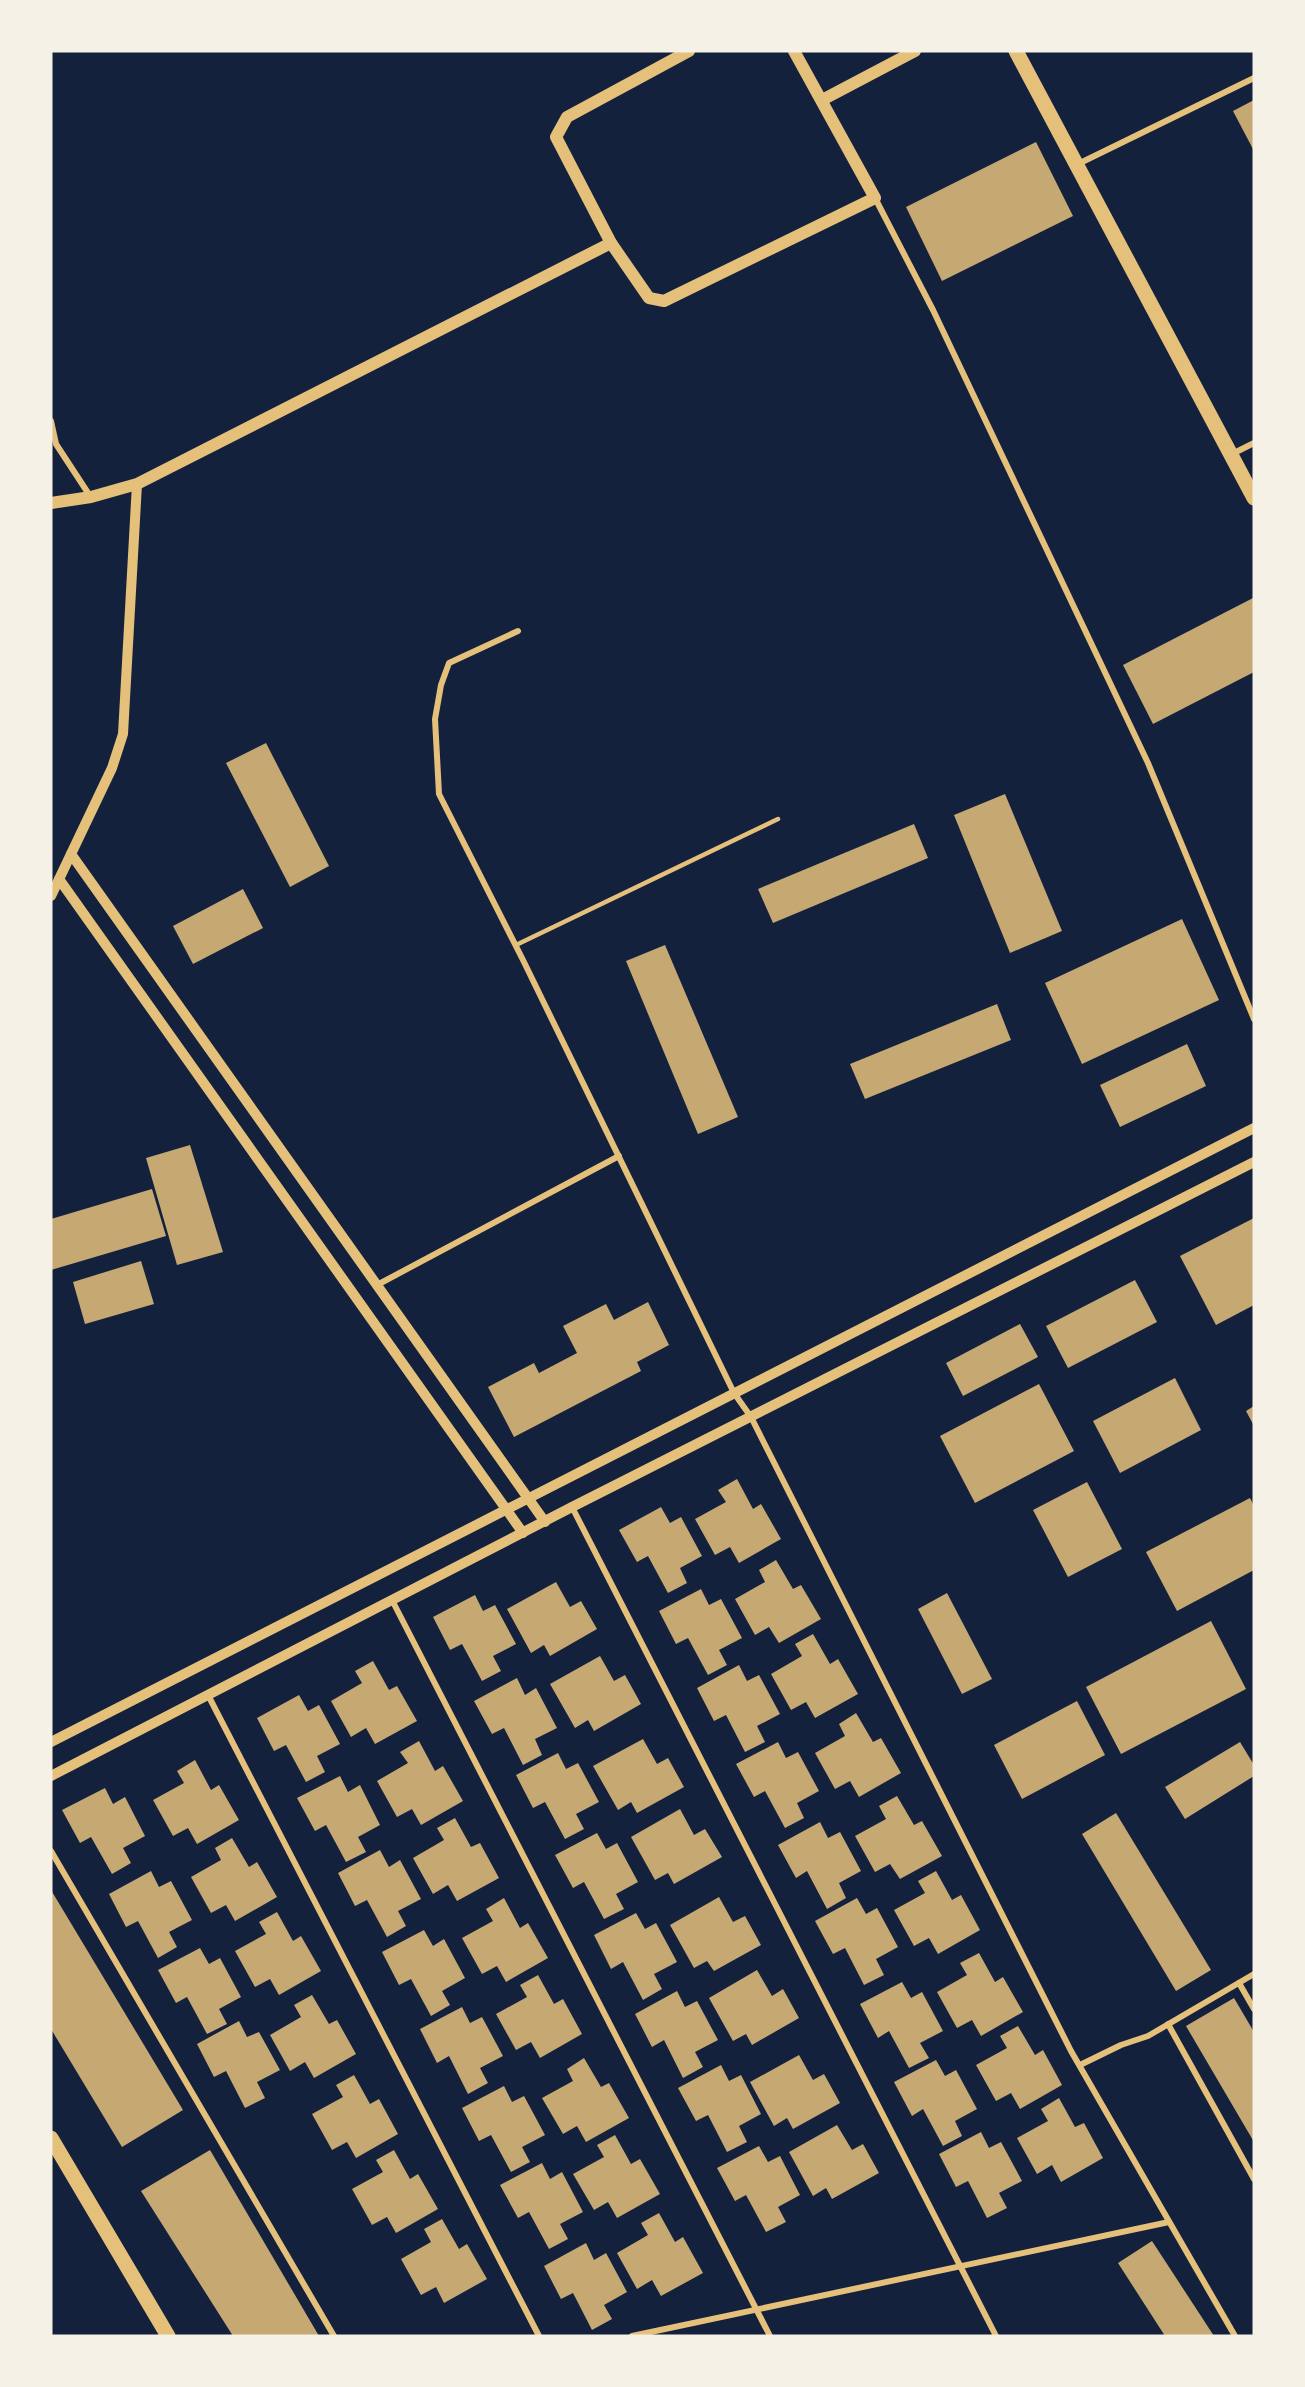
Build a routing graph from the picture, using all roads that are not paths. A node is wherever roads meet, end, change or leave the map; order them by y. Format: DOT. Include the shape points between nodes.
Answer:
graph roads {
  1 [pos="689,51"];
  2 [pos="794,51"];
  3 [pos="915,51"];
  4 [pos="1016,51"];
  5 [pos="1254,78"];
  6 [pos="822,100"];
  7 [pos="1078,164"];
  8 [pos="875,198"];
  9 [pos="611,243"];
  10 [pos="51,421"];
  11 [pos="1254,442"];
  12 [pos="1232,454"];
  13 [pos="136,484"];
  14 [pos="91,497"];
  15 [pos="1254,498"];
  16 [pos="51,503"];
  17 [pos="518,631"];
  18 [pos="778,819"];
  19 [pos="71,854"];
  20 [pos="55,882"];
  21 [pos="51,896"];
  22 [pos="516,945"];
  23 [pos="1254,1019"];
  24 [pos="1254,1128"];
  25 [pos="619,1156"];
  26 [pos="1254,1162"];
  27 [pos="376,1285"];
  28 [pos="734,1393"];
  29 [pos="751,1417"];
  30 [pos="529,1498"];
  31 [pos="572,1507"];
  32 [pos="506,1509"];
  33 [pos="545,1521"];
  34 [pos="523,1533"];
  35 [pos="392,1600"];
  36 [pos="208,1695"];
  37 [pos="51,1742"];
  38 [pos="51,1776"];
  39 [pos="51,1851"];
  40 [pos="1254,1974"];
  41 [pos="1239,1983"];
  42 [pos="1254,2009"];
  43 [pos="1168,2024"];
  44 [pos="1080,2065"];
  45 [pos="51,2138"];
  46 [pos="1254,2179"];
  47 [pos="1170,2222"];
  48 [pos="962,2265"];
  49 [pos="758,2308"];
  50 [pos="168,2336"];
  51 [pos="334,2336"];
  52 [pos="539,2336"];
  53 [pos="632,2336"];
  54 [pos="770,2336"];
  55 [pos="996,2336"];
  56 [pos="1235,2336"];
  1 -- 9 [label="main road" via="567,117 556,137"];
  2 -- 6 [label="main road"];
  3 -- 6 [label="main road"];
  4 -- 7 [label="main road"];
  5 -- 7 [label="street"];
  6 -- 8 [label="main road"];
  7 -- 12 [label="main road"];
  8 -- 9 [label="main road" via="664,301 649,298"];
  8 -- 23 [label="street" via="933,310 1148,763"];
  9 -- 13 [label="main road"];
  10 -- 14 [label="street" via="56,444"];
  11 -- 12 [label="street"];
  12 -- 15 [label="main road"];
  13 -- 14 [label="main road"];
  13 -- 19 [label="street" via="123,734 112,768"];
  14 -- 16 [label="main road"];
  17 -- 22 [label="street" via="449,663 435,718 439,794"];
  18 -- 22 [label="lane"];
  19 -- 20 [label="street"];
  19 -- 27 [label="street"];
  20 -- 21 [label="street"];
  20 -- 32 [label="street"];
  22 -- 25 [label="street"];
  24 -- 28 [label="street"];
  25 -- 27 [label="street"];
  25 -- 28 [label="street"];
  26 -- 29 [label="street"];
  27 -- 30 [label="street"];
  28 -- 29 [label="street"];
  28 -- 30 [label="street"];
  29 -- 31 [label="street"];
  29 -- 44 [label="street"];
  30 -- 32 [label="street"];
  30 -- 33 [label="street"];
  31 -- 33 [label="street"];
  31 -- 48 [label="street"];
  32 -- 34 [label="street"];
  32 -- 37 [label="street"];
  33 -- 34 [label="street"];
  34 -- 35 [label="street"];
  35 -- 36 [label="street"];
  35 -- 49 [label="street"];
  36 -- 38 [label="street"];
  36 -- 52 [label="street"];
  39 -- 51 [label="street"];
  40 -- 41 [label="street"];
  41 -- 42 [label="street"];
  41 -- 43 [label="street"];
  43 -- 44 [label="street"];
  43 -- 46 [label="street"];
  44 -- 47 [label="street"];
  45 -- 50 [label="main road"];
  47 -- 48 [label="street"];
  47 -- 56 [label="street"];
  48 -- 49 [label="street"];
  48 -- 55 [label="street"];
  49 -- 53 [label="street"];
  49 -- 54 [label="street"];
}
